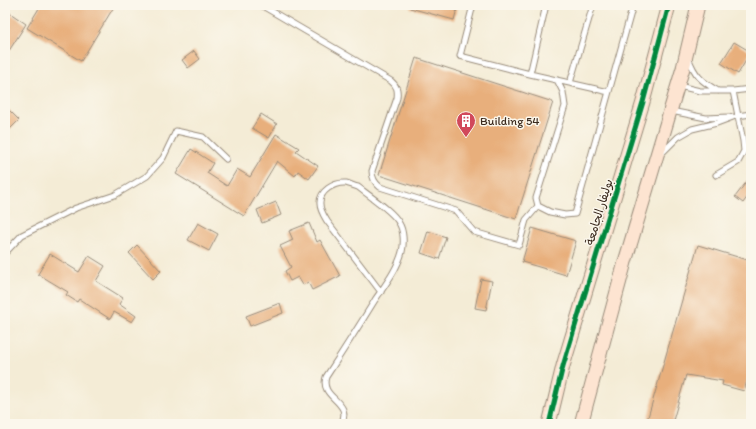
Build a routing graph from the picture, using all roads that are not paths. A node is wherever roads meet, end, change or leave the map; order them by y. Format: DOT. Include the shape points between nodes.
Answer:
graph roads {
  1 [pos="261,5"];
  2 [pos="473,5"];
  3 [pos="546,5"];
  4 [pos="592,5"];
  5 [pos="633,5"];
  6 [pos="662,5"];
  7 [pos="669,5"];
  8 [pos="698,5"];
  9 [pos="662,32"];
  10 [pos="687,52"];
  11 [pos="530,74"];
  12 [pos="558,80"];
  13 [pos="570,83"];
  14 [pos="678,86"];
  15 [pos="751,89"];
  16 [pos="718,91"];
  17 [pos="733,91"];
  18 [pos="609,92"];
  19 [pos="670,111"];
  20 [pos="751,114"];
  21 [pos="736,117"];
  22 [pos="226,159"];
  23 [pos="716,175"];
  24 [pos="651,176"];
  25 [pos="538,206"];
  26 [pos="5,253"];
  27 [pos="381,292"];
  28 [pos="563,366"];
  29 [pos="341,424"];
  30 [pos="544,424"];
  31 [pos="549,424"];
  32 [pos="581,424"];
  1 -- 25 [label="lane" via="395,84 397,98 372,171 377,185 456,212 474,232 519,245 526,220"];
  2 -- 11 [label="lane" via="460,56"];
  3 -- 11 [label="lane"];
  4 -- 13 [label="lane"];
  5 -- 18 [label="lane"];
  6 -- 9 [label="street"];
  7 -- 9 [label="street, بوليفار الجامعة"];
  8 -- 10 [label="street"];
  9 -- 28 [label="street, بوليفار الجامعة"];
  10 -- 14 [label="street"];
  10 -- 16 [label="lane" via="692,68 698,76"];
  11 -- 12 [label="lane"];
  12 -- 13 [label="lane"];
  12 -- 25 [label="lane" via="565,106 536,198"];
  13 -- 18 [label="lane"];
  14 -- 16 [label="lane"];
  14 -- 19 [label="street"];
  15 -- 17 [label="lane"];
  16 -- 17 [label="lane"];
  17 -- 21 [label="lane"];
  18 -- 25 [label="lane" via="576,214 550,212"];
  19 -- 21 [label="lane" via="706,118"];
  19 -- 24 [label="street"];
  20 -- 21 [label="lane"];
  21 -- 23 [label="lane" via="744,151 738,162"];
  21 -- 24 [label="lane" via="692,129 678,137 662,152"];
  22 -- 26 [label="lane" via="203,137 176,131 163,158 146,176 114,195 76,208 22,235"];
  24 -- 32 [label="street"];
  27 -- 27 [label="lane" via="402,252 402,228 399,221 358,187 346,183 333,186 320,198 322,214"];
  27 -- 29 [label="lane" via="326,377 327,391 343,408 344,417"];
  28 -- 30 [label="lane"];
  28 -- 31 [label="street, بوليفار الجامعة"];
}
